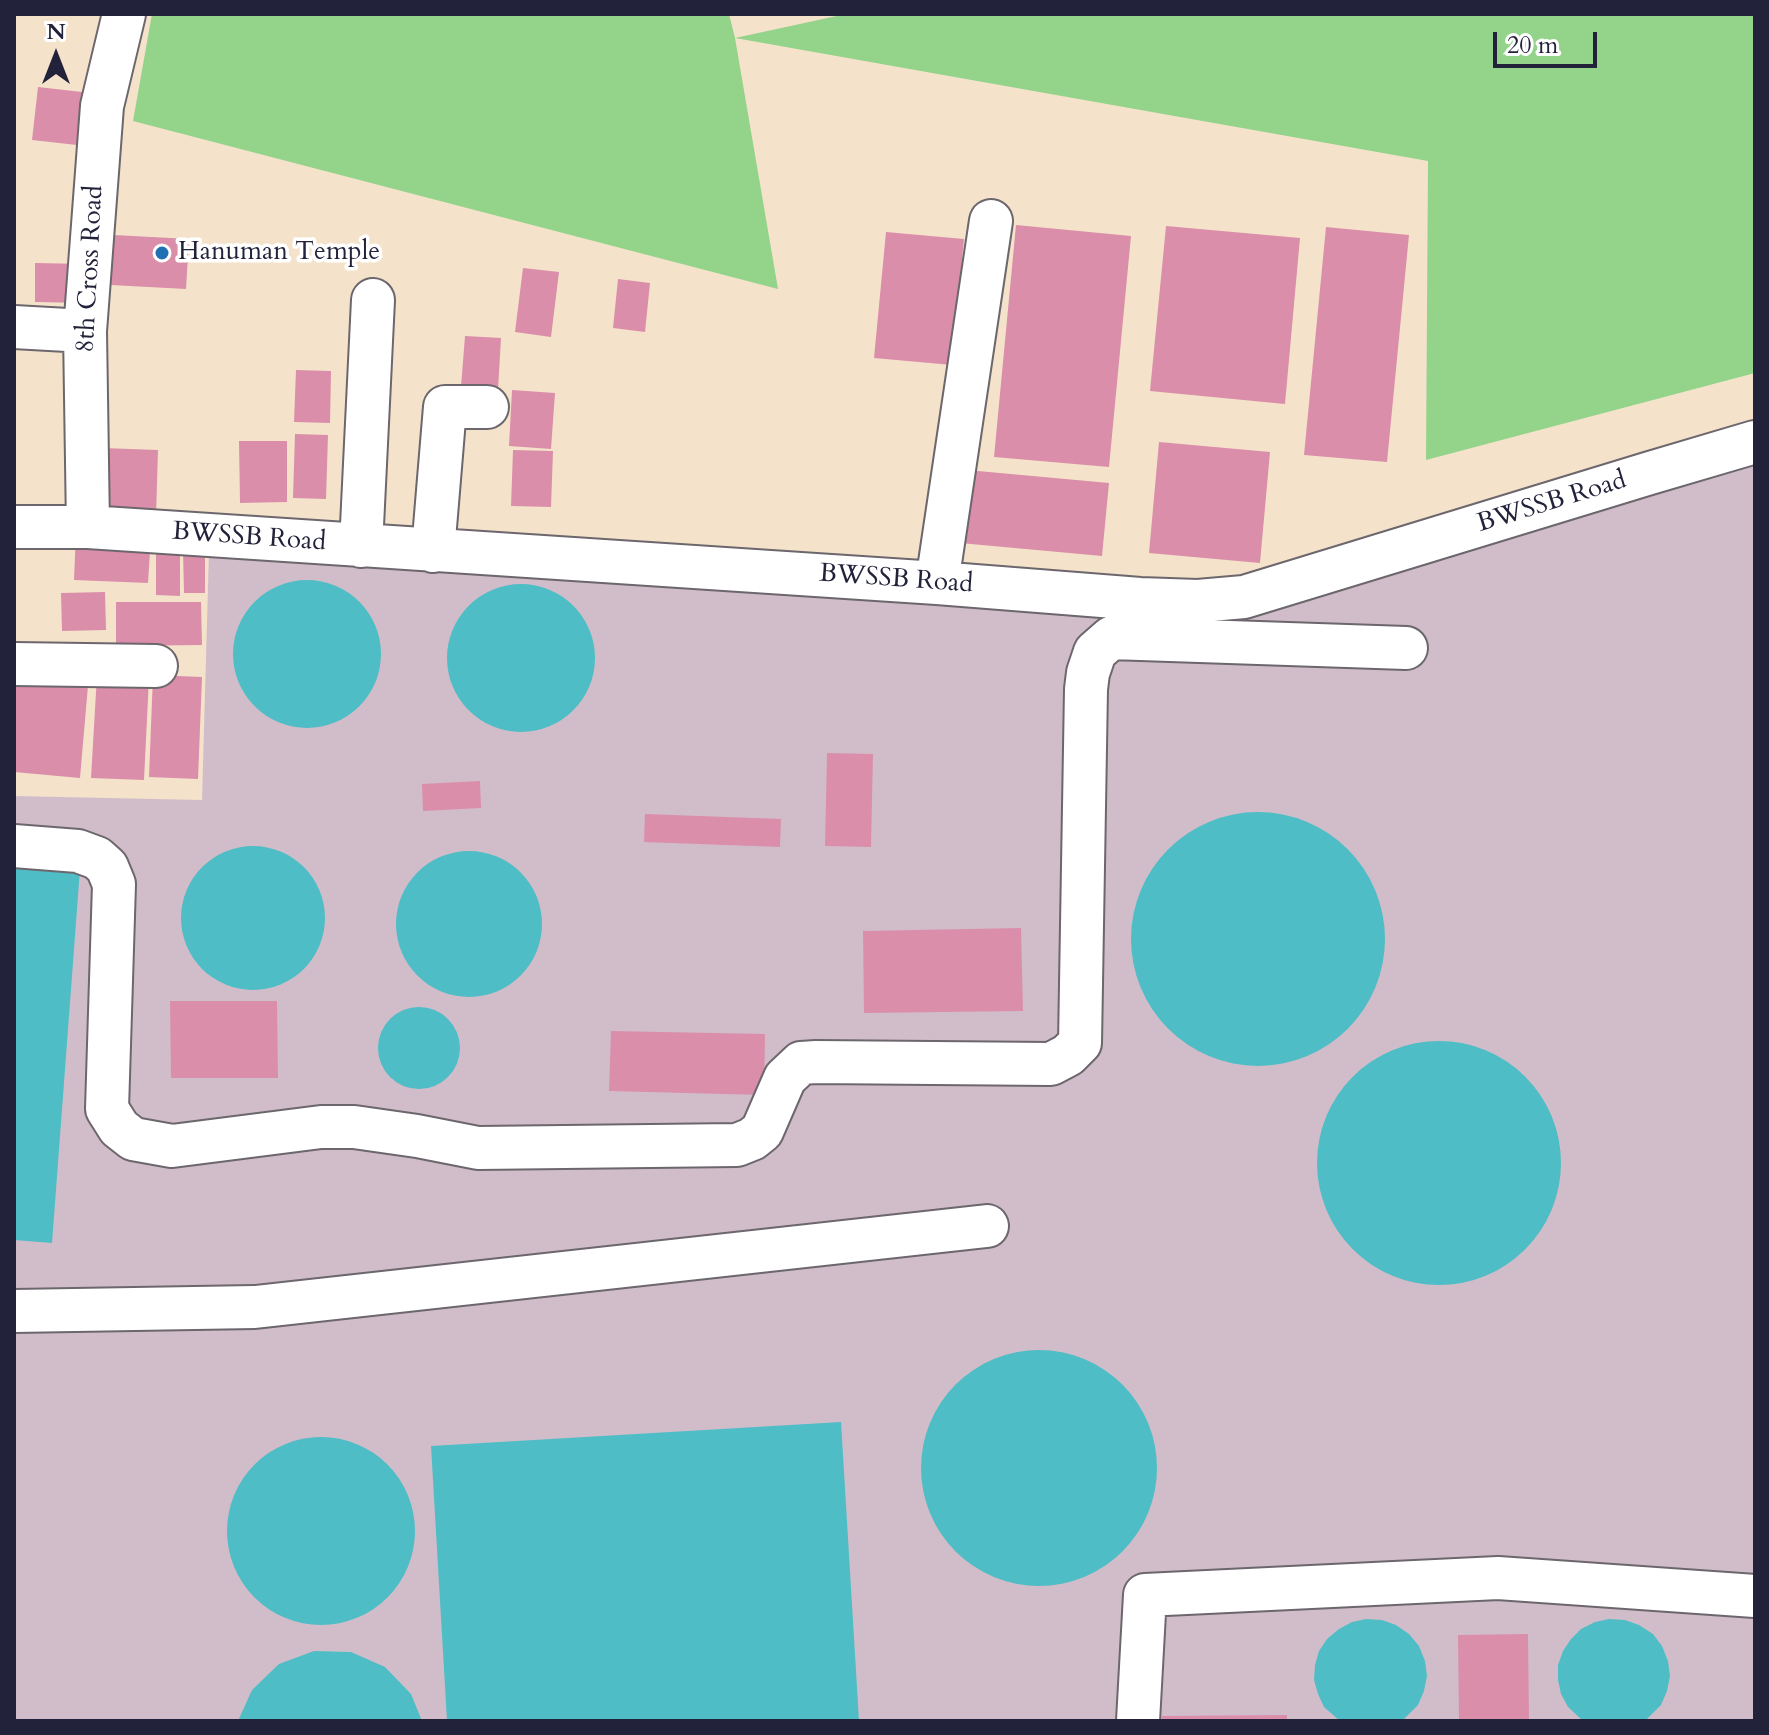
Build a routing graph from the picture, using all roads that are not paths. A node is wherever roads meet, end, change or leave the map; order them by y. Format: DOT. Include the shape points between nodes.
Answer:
graph roads {
  1 [pos="124,14"];
  2 [pos="991,221"];
  3 [pos="373,300"];
  4 [pos="14,327"];
  5 [pos="85,331"];
  6 [pos="487,407"];
  7 [pos="1755,442"];
  8 [pos="14,527"];
  9 [pos="88,527"];
  10 [pos="361,546"];
  11 [pos="433,551"];
  12 [pos="937,583"];
  13 [pos="1406,648"];
  14 [pos="14,664"];
  15 [pos="156,666"];
  16 [pos="14,846"];
  17 [pos="987,1226"];
  18 [pos="14,1311"];
  19 [pos="1755,1596"];
  20 [pos="1138,1721"];
  1 -- 5 [label="street, 8th Cross Road" via="102,106"];
  2 -- 12 [label="street"];
  3 -- 10 [label="street"];
  4 -- 5 [label="street"];
  5 -- 9 [label="street, 8th Cross Road"];
  6 -- 11 [label="street" via="445,407"];
  7 -- 12 [label="street, BWSSB Road" via="1244,597 1140,599"];
  8 -- 9 [label="street, BWSSB Road"];
  9 -- 10 [label="street, BWSSB Road"];
  10 -- 11 [label="street, BWSSB Road"];
  11 -- 12 [label="street, BWSSB Road"];
  13 -- 16 [label="street" via="1111,638 1095,652 1086,689 1080,1043 1051,1064 801,1063 785,1078 762,1131 737,1145 478,1148 354,1127 172,1146 133,1139 107,1109 114,884 97,858 78,851"];
  14 -- 15 [label="street"];
  17 -- 18 [label="street" via="255,1307"];
  19 -- 20 [label="street" via="1498,1578 1145,1595"];
}
